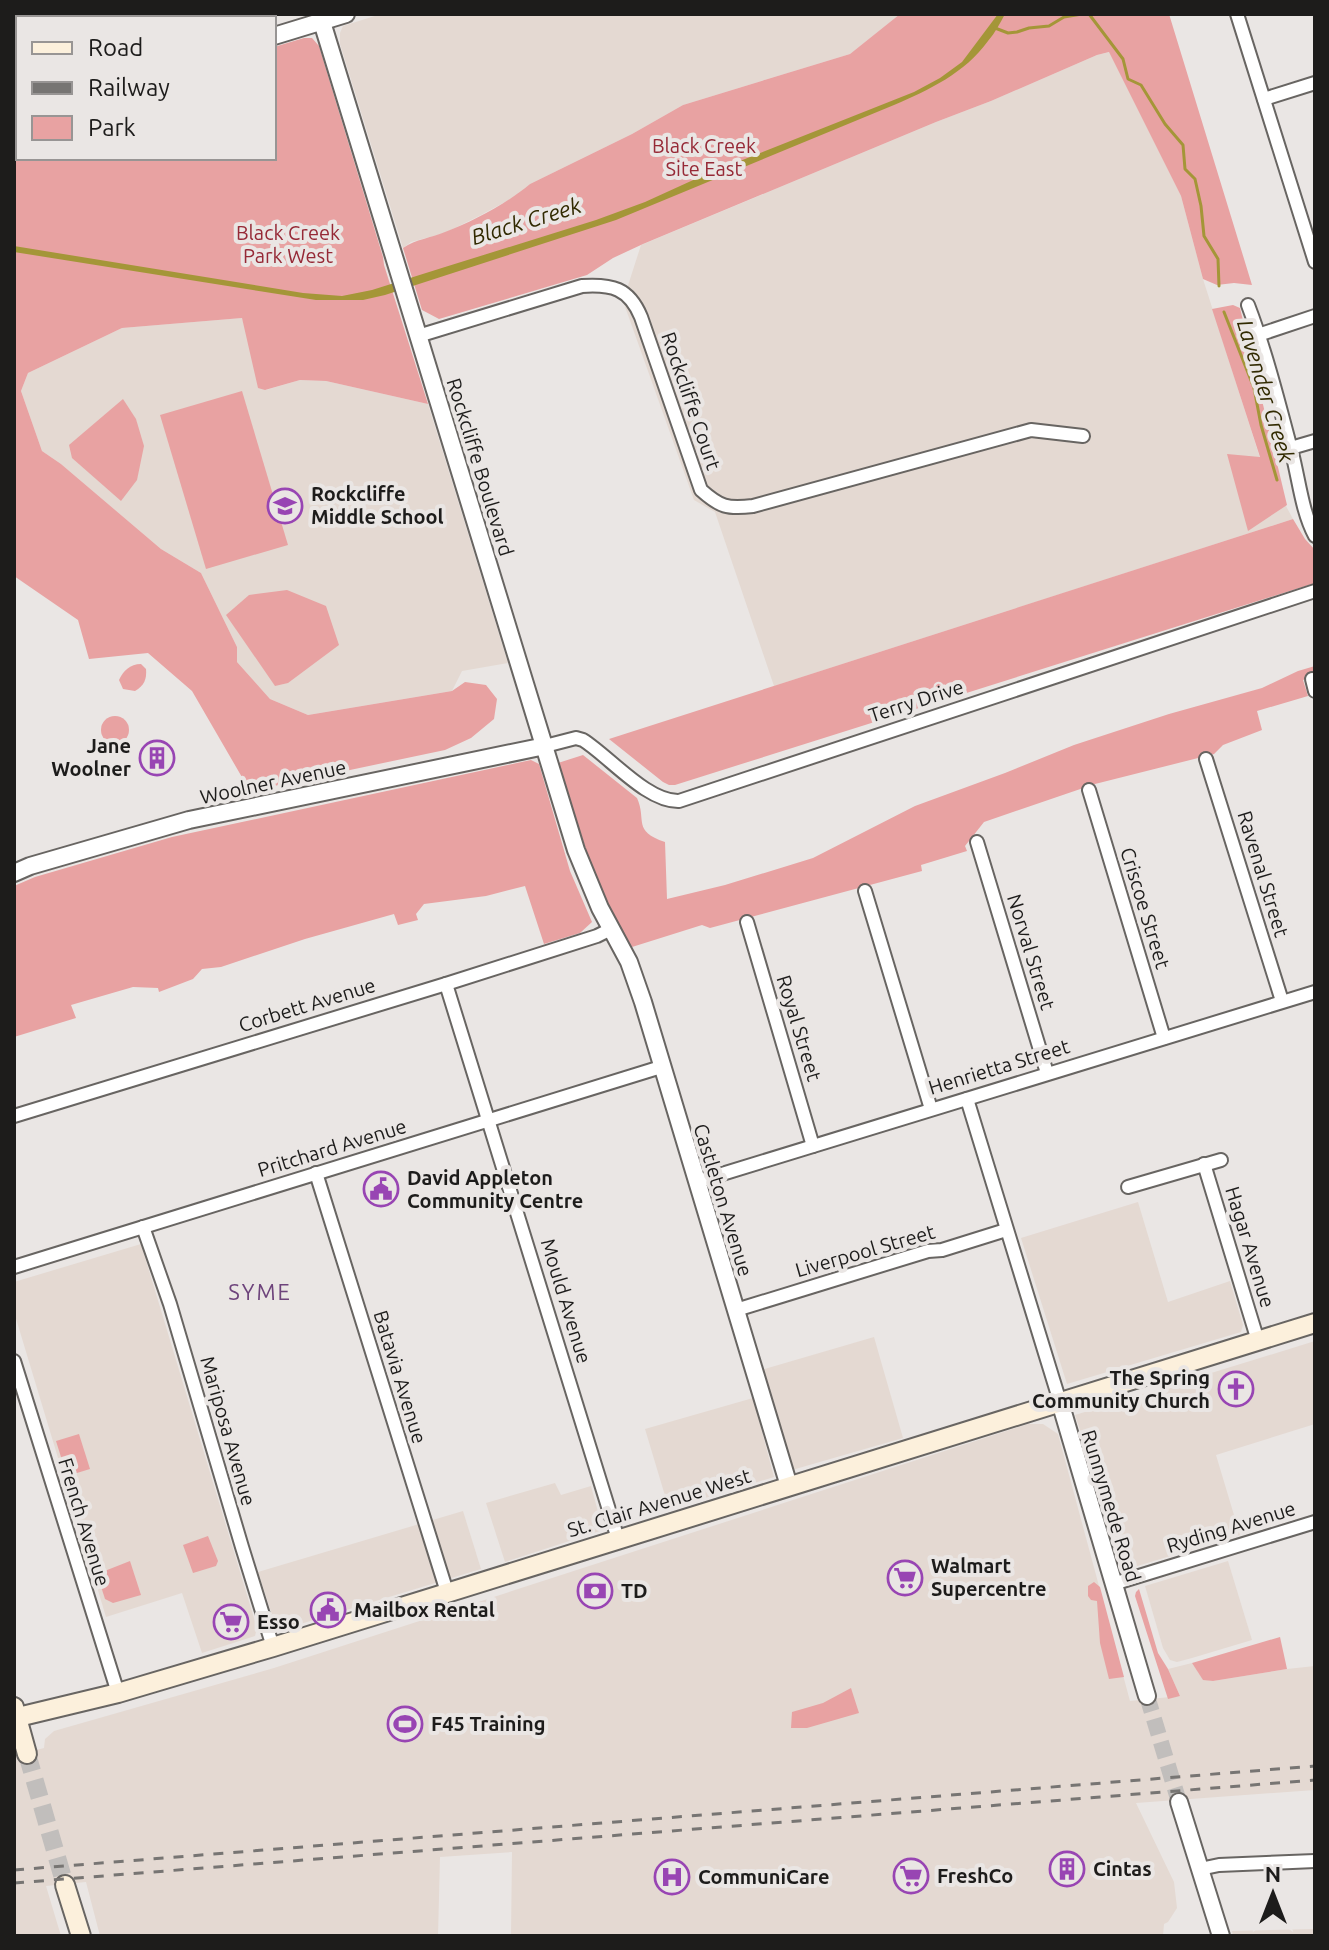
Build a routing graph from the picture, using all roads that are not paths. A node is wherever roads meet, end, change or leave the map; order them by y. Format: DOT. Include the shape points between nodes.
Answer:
graph roads {
  1 [pos="346,14"];
  2 [pos="1237,14"];
  3 [pos="321,18"];
  4 [pos="276,35"];
  5 [pos="1315,83"];
  6 [pos="1264,99"];
  7 [pos="1315,262"];
  8 [pos="1248,305"];
  9 [pos="1315,316"];
  10 [pos="1258,335"];
  11 [pos="418,336"];
  12 [pos="1083,436"];
  13 [pos="1315,441"];
  14 [pos="1291,448"];
  15 [pos="1315,536"];
  16 [pos="1315,591"];
  17 [pos="545,746"];
  18 [pos="1206,759"];
  19 [pos="1089,790"];
  20 [pos="977,842"];
  21 [pos="14,873"];
  22 [pos="865,891"];
  23 [pos="747,922"];
  24 [pos="611,929"];
  25 [pos="446,984"];
  26 [pos="1315,992"];
  27 [pos="1282,1001"];
  28 [pos="1164,1038"];
  29 [pos="661,1067"];
  30 [pos="1047,1073"];
  31 [pos="967,1099"];
  32 [pos="931,1109"];
  33 [pos="14,1116"];
  34 [pos="489,1120"];
  35 [pos="813,1146"];
  36 [pos="1221,1160"];
  37 [pos="1204,1164"];
  38 [pos="316,1173"];
  39 [pos="696,1182"];
  40 [pos="1128,1187"];
  41 [pos="143,1227"];
  42 [pos="1006,1230"];
  43 [pos="14,1267"];
  44 [pos="736,1310"];
  45 [pos="1315,1323"];
  46 [pos="1258,1341"];
  47 [pos="14,1361"];
  48 [pos="1060,1402"];
  49 [pos="789,1486"];
  50 [pos="1315,1522"];
  51 [pos="618,1539"];
  52 [pos="1113,1584"];
  53 [pos="447,1592"];
  54 [pos="273,1647"];
  55 [pos="118,1693"];
  56 [pos="1147,1696"];
  57 [pos="15,1714"];
  58 [pos="27,1754"];
  59 [pos="1179,1802"];
  60 [pos="1315,1861"];
  61 [pos="1200,1869"];
  62 [pos="65,1885"];
  63 [pos="81,1936"];
  64 [pos="1221,1936"];
  1 -- 3 [label="street"];
  2 -- 6 [label="street"];
  3 -- 4 [label="street"];
  3 -- 11 [label="street, Rockcliffe Boulevard"];
  5 -- 6 [label="street"];
  6 -- 7 [label="street"];
  8 -- 10 [label="street"];
  9 -- 10 [label="street"];
  10 -- 14 [label="street"];
  11 -- 12 [label="street, Rockcliffe Court" via="582,286 614,287 637,306 701,490 721,506 753,506 1031,430"];
  11 -- 17 [label="street, Rockcliffe Boulevard"];
  13 -- 14 [label="street"];
  14 -- 15 [label="street"];
  16 -- 17 [label="street, Terry Drive" via="679,801 652,794 583,740"];
  17 -- 21 [label="street, Woolner Avenue" via="189,820"];
  17 -- 24 [label="street, Rockcliffe Boulevard" via="580,861"];
  18 -- 27 [label="street, Ravenal Street"];
  19 -- 28 [label="street, Criscoe Street"];
  20 -- 30 [label="street, Norval Street"];
  22 -- 32 [label="street"];
  23 -- 35 [label="street, Royal Street"];
  24 -- 25 [label="street, Corbett Avenue"];
  24 -- 29 [label="street, Castleton Avenue" via="629,962"];
  25 -- 33 [label="street, Corbett Avenue"];
  25 -- 34 [label="street, Mould Avenue"];
  26 -- 27 [label="street, Henrietta Street"];
  27 -- 28 [label="street, Henrietta Street"];
  28 -- 30 [label="street, Henrietta Street"];
  29 -- 34 [label="street, Pritchard Avenue"];
  29 -- 39 [label="street, Castleton Avenue"];
  30 -- 31 [label="street, Henrietta Street"];
  31 -- 32 [label="street, Henrietta Street"];
  31 -- 42 [label="street, Runnymede Road"];
  32 -- 35 [label="street, Henrietta Street"];
  34 -- 38 [label="street, Pritchard Avenue"];
  34 -- 51 [label="street, Mould Avenue"];
  35 -- 39 [label="street, Henrietta Street"];
  36 -- 37 [label="street, Hagar Avenue"];
  37 -- 40 [label="street, Hagar Avenue"];
  37 -- 46 [label="street, Hagar Avenue"];
  38 -- 41 [label="street, Pritchard Avenue"];
  38 -- 53 [label="street, Batavia Avenue"];
  39 -- 44 [label="street, Castleton Avenue"];
  41 -- 43 [label="street, Pritchard Avenue"];
  41 -- 54 [label="street, Mariposa Avenue"];
  42 -- 44 [label="street, Liverpool Street"];
  42 -- 48 [label="street, Runnymede Road"];
  44 -- 49 [label="street, Castleton Avenue"];
  45 -- 46 [label="main road, St. Clair Avenue West"];
  46 -- 48 [label="main road, St. Clair Avenue West"];
  47 -- 55 [label="street, French Avenue"];
  48 -- 49 [label="main road, St. Clair Avenue West"];
  48 -- 52 [label="street, Runnymede Road"];
  49 -- 51 [label="main road, St. Clair Avenue West"];
  50 -- 52 [label="street, Ryding Avenue"];
  51 -- 53 [label="main road, St. Clair Avenue West"];
  52 -- 56 [label="street, Runnymede Road"];
  53 -- 54 [label="main road, St. Clair Avenue West"];
  54 -- 55 [label="main road, St. Clair Avenue West"];
  55 -- 57 [label="main road, St. Clair Avenue West"];
  57 -- 58 [label="main road"];
  59 -- 61 [label="street"];
  60 -- 61 [label="street"];
  61 -- 64 [label="street"];
  62 -- 63 [label="main road"];
}
